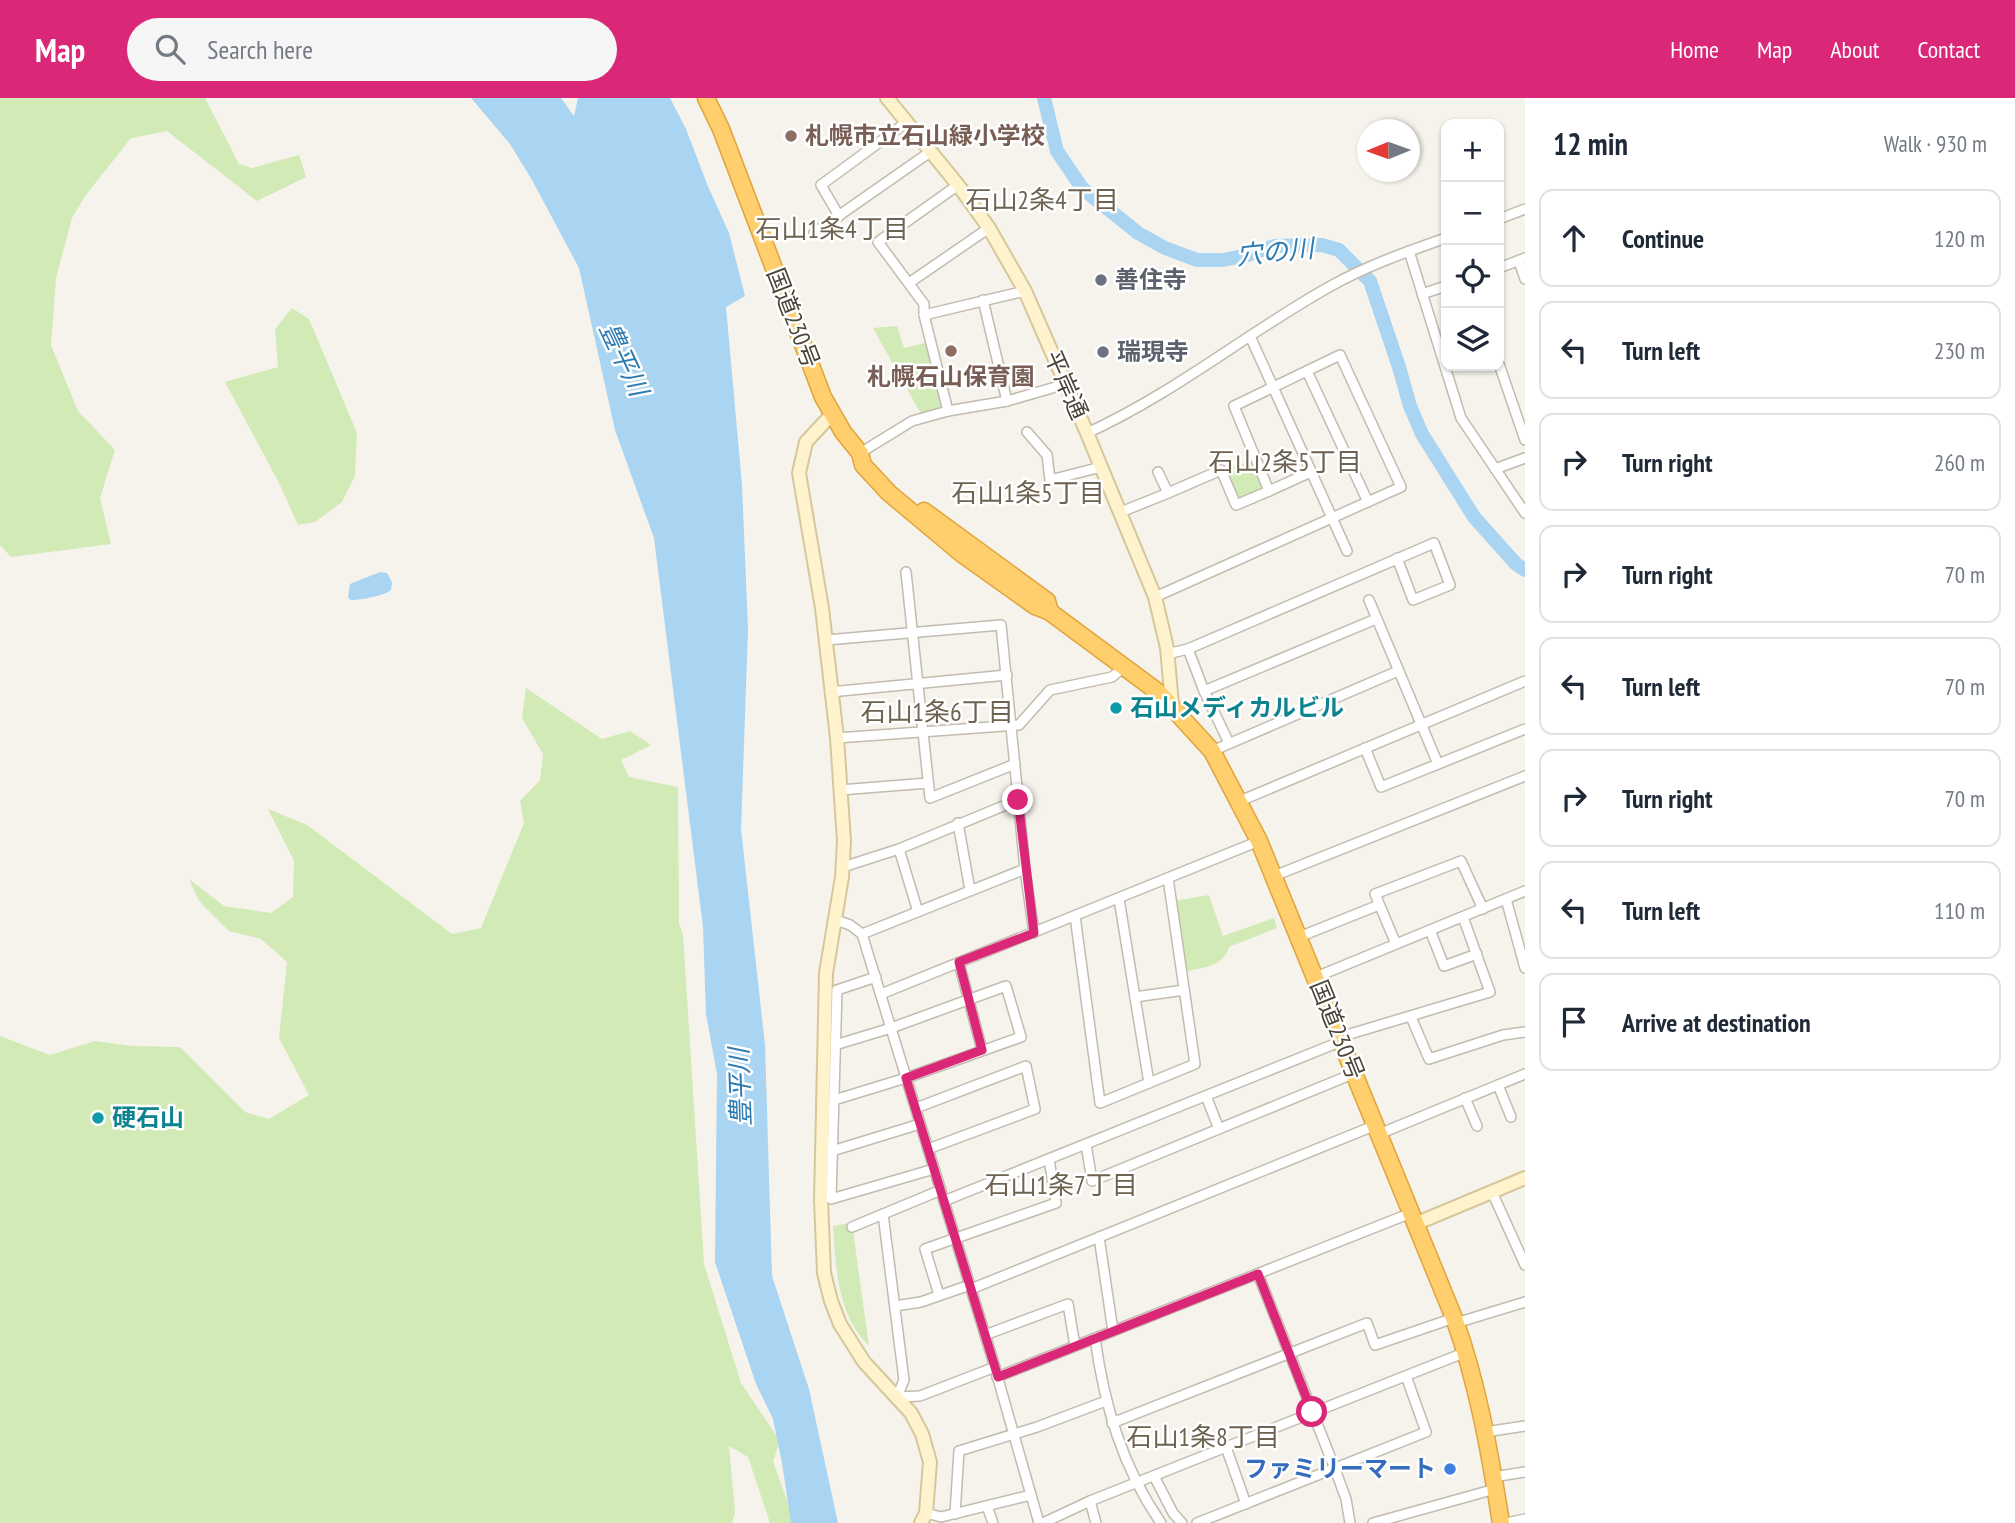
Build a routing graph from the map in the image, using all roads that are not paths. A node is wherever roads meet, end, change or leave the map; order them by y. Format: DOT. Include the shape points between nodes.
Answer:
graph roads {
  1 [pos="706,98"];
  2 [pos="887,98"];
  3 [pos="907,122"];
  4 [pos="930,152"];
  5 [pos="958,185"];
  6 [pos="1525,209"];
  7 [pos="839,216"];
  8 [pos="1504,217"];
  9 [pos="989,228"];
  10 [pos="814,233"];
  11 [pos="1441,240"];
  12 [pos="1409,251"];
  13 [pos="1522,259"];
  14 [pos="1504,266"];
  15 [pos="1525,279"];
  16 [pos="909,283"];
  17 [pos="1441,288"];
  18 [pos="1025,291"];
  19 [pos="1423,294"];
  20 [pos="984,300"];
  21 [pos="924,315"];
  22 [pos="1250,336"];
  23 [pos="1307,371"];
  24 [pos="1501,371"];
  25 [pos="1066,384"];
  26 [pos="1273,386"];
  27 [pos="1007,401"];
  28 [pos="948,411"];
  29 [pos="833,413"];
  30 [pos="1027,432"];
  31 [pos="1087,433"];
  32 [pos="1525,440"];
  33 [pos="860,453"];
  34 [pos="1525,458"];
  35 [pos="1101,467"];
  36 [pos="1495,469"];
  37 [pos="1158,472"];
  38 [pos="1311,472"];
  39 [pos="1269,491"];
  40 [pos="1168,492"];
  41 [pos="1368,502"];
  42 [pos="1523,509"];
  43 [pos="1121,512"];
  44 [pos="1331,517"];
  45 [pos="1347,551"];
  46 [pos="1397,558"];
  47 [pos="906,572"];
  48 [pos="1155,597"];
  49 [pos="1369,600"];
  50 [pos="1376,619"];
  51 [pos="913,632"];
  52 [pos="826,640"];
  53 [pos="1188,649"];
  54 [pos="1167,654"];
  55 [pos="1124,667"];
  56 [pos="1398,671"];
  57 [pos="1007,675"];
  58 [pos="1525,681"];
  59 [pos="918,684"];
  60 [pos="830,691"];
  61 [pos="1204,691"];
  62 [pos="1172,705"];
  63 [pos="1422,724"];
  64 [pos="1012,726"];
  65 [pos="1525,729"];
  66 [pos="924,733"];
  67 [pos="836,738"];
  68 [pos="1229,743"];
  69 [pos="1366,748"];
  70 [pos="1212,751"];
  71 [pos="1438,764"];
  72 [pos="1015,765"];
  73 [pos="1525,776"];
  74 [pos="928,783"];
  75 [pos="840,790"];
  76 [pos="1018,800"];
  77 [pos="1240,802"];
  78 [pos="958,823"];
  79 [pos="1259,841"];
  80 [pos="898,849"];
  81 [pos="843,867"];
  82 [pos="1025,869"];
  83 [pos="1274,876"];
  84 [pos="1168,878"];
  85 [pos="970,890"];
  86 [pos="1525,891"];
  87 [pos="1119,899"];
  88 [pos="1506,899"];
  89 [pos="1379,905"];
  90 [pos="1483,909"];
  91 [pos="918,912"];
  92 [pos="1075,916"];
  93 [pos="1464,917"];
  94 [pos="836,920"];
  95 [pos="1430,930"];
  96 [pos="1034,933"];
  97 [pos="862,934"];
  98 [pos="1299,937"];
  99 [pos="1396,944"];
  100 [pos="1478,954"];
  101 [pos="959,962"];
  102 [pos="1525,968"];
  103 [pos="876,977"];
  104 [pos="1316,977"];
  105 [pos="1184,990"];
  106 [pos="881,994"];
  107 [pos="1135,997"];
  108 [pos="969,1000"];
  109 [pos="1411,1017"];
  110 [pos="891,1028"];
  111 [pos="1525,1032"];
  112 [pos="1341,1039"];
  113 [pos="835,1045"];
  114 [pos="982,1050"];
  115 [pos="1355,1073"];
  116 [pos="1525,1073"];
  117 [pos="906,1078"];
  118 [pos="1149,1083"];
  119 [pos="1498,1085"];
  120 [pos="1206,1096"];
  121 [pos="1465,1098"];
  122 [pos="834,1100"];
  123 [pos="916,1108"];
  124 [pos="1511,1117"];
  125 [pos="920,1124"];
  126 [pos="1476,1126"];
  127 [pos="1219,1129"];
  128 [pos="1377,1130"];
  129 [pos="1086,1144"];
  130 [pos="928,1149"];
  131 [pos="832,1151"];
  132 [pos="1049,1159"];
  133 [pos="934,1169"];
  134 [pos="1525,1178"];
  135 [pos="941,1190"];
  136 [pos="1492,1192"];
  137 [pos="944,1201"];
  138 [pos="883,1214"];
  139 [pos="1413,1219"];
  140 [pos="852,1227"];
  141 [pos="1098,1237"];
  142 [pos="956,1238"];
  143 [pos="1525,1265"];
  144 [pos="1258,1274"];
  145 [pos="971,1287"];
  146 [pos="939,1295"];
  147 [pos="1525,1302"];
  148 [pos="895,1306"];
  149 [pos="1455,1320"];
  150 [pos="1114,1331"];
  151 [pos="985,1335"];
  152 [pos="1095,1338"];
  153 [pos="1076,1346"];
  154 [pos="1466,1352"];
  155 [pos="1289,1354"];
  156 [pos="996,1372"];
  157 [pos="1406,1376"];
  158 [pos="897,1397"];
  159 [pos="1106,1401"];
  160 [pos="1312,1412"];
  161 [pos="1112,1423"];
  162 [pos="1525,1426"];
  163 [pos="1485,1432"];
  164 [pos="1013,1435"];
  165 [pos="1226,1447"];
  166 [pos="1335,1469"];
  167 [pos="1525,1472"];
  168 [pos="1154,1476"];
  169 [pos="1137,1482"];
  170 [pos="1494,1483"];
  171 [pos="1031,1495"];
  172 [pos="1090,1502"];
  173 [pos="1246,1504"];
  174 [pos="988,1506"];
  175 [pos="955,1514"];
  176 [pos="923,1518"];
  177 [pos="942,1520"];
  178 [pos="1525,1520"];
  179 [pos="993,1523"];
  180 [pos="1041,1523"];
  181 [pos="1096,1523"];
  182 [pos="1161,1523"];
  183 [pos="1182,1523"];
  184 [pos="1197,1523"];
  185 [pos="1350,1523"];
  186 [pos="1373,1523"];
  187 [pos="1503,1523"];
  1 -- 29 [label="highway, 国道230号" via="822,397"];
  2 -- 3 [label="street, 平岸通"];
  3 -- 4 [label="street, 平岸通"];
  3 -- 7 [label="street" via="821,185"];
  4 -- 5 [label="street, 平岸通"];
  4 -- 7 [label="street"];
  5 -- 9 [label="street, 平岸通"];
  5 -- 16 [label="street" via="878,242"];
  6 -- 8 [label="street"];
  7 -- 10 [label="street"];
  9 -- 16 [label="street"];
  9 -- 18 [label="street, 平岸通"];
  11 -- 12 [label="street"];
  12 -- 19 [label="street"];
  12 -- 22 [label="street" via="1329,287"];
  13 -- 14 [label="street"];
  13 -- 15 [label="street"];
  16 -- 21 [label="street" via="924,304"];
  17 -- 19 [label="street"];
  18 -- 20 [label="street"];
  18 -- 25 [label="street, 平岸通"];
  19 -- 36 [label="street" via="1461,418"];
  20 -- 21 [label="street"];
  20 -- 27 [label="street"];
  21 -- 28 [label="street"];
  22 -- 26 [label="street"];
  22 -- 31 [label="street" via="1127,415"];
  23 -- 26 [label="street"];
  23 -- 41 [label="street"];
  23 -- 41 [label="street" via="1340,355 1402,487"];
  24 -- 32 [label="street"];
  25 -- 27 [label="street"];
  25 -- 31 [label="street, 平岸通"];
  26 -- 38 [label="street"];
  26 -- 39 [label="street" via="1234,406"];
  27 -- 28 [label="street"];
  28 -- 33 [label="street" via="912,421"];
  29 -- 33 [label="highway, 国道230号"];
  29 -- 52 [label="street" via="806,442 799,473"];
  30 -- 35 [label="street" via="1047,455 1050,480"];
  31 -- 35 [label="street, 平岸通"];
  33 -- 55 [label="highway, 国道230号" via="863,465 918,519"];
  34 -- 36 [label="street"];
  35 -- 43 [label="street, 平岸通"];
  36 -- 42 [label="street"];
  37 -- 40 [label="street"];
  38 -- 39 [label="street"];
  38 -- 44 [label="street"];
  39 -- 40 [label="street" via="1236,505 1222,470"];
  40 -- 43 [label="street"];
  41 -- 44 [label="street"];
  43 -- 48 [label="street, 平岸通"];
  44 -- 45 [label="street"];
  44 -- 48 [label="street"];
  46 -- 46 [label="street" via="1413,600 1450,585 1434,543"];
  46 -- 53 [label="street"];
  47 -- 51 [label="street"];
  48 -- 54 [label="street, 平岸通"];
  49 -- 50 [label="street"];
  50 -- 56 [label="street"];
  50 -- 61 [label="street"];
  51 -- 52 [label="street"];
  51 -- 57 [label="street" via="1001,625"];
  51 -- 59 [label="street"];
  52 -- 60 [label="street"];
  53 -- 54 [label="street"];
  53 -- 61 [label="street"];
  54 -- 62 [label="street, 平岸通"];
  55 -- 62 [label="highway, 国道230号"];
  55 -- 64 [label="street" via="1112,677 1050,690 1019,725"];
  56 -- 63 [label="street"];
  56 -- 68 [label="street"];
  57 -- 59 [label="street"];
  57 -- 64 [label="street"];
  58 -- 63 [label="street"];
  59 -- 60 [label="street"];
  59 -- 66 [label="street"];
  60 -- 67 [label="street"];
  61 -- 68 [label="street"];
  62 -- 70 [label="highway, 国道230号"];
  63 -- 69 [label="street"];
  63 -- 71 [label="street"];
  64 -- 66 [label="street"];
  64 -- 72 [label="street"];
  65 -- 71 [label="street"];
  66 -- 67 [label="street"];
  66 -- 74 [label="street"];
  67 -- 75 [label="street"];
  68 -- 70 [label="street"];
  69 -- 71 [label="street" via="1381,787"];
  69 -- 77 [label="street"];
  70 -- 77 [label="highway, 国道230号"];
  72 -- 74 [label="street" via="930,798"];
  72 -- 76 [label="street"];
  73 -- 83 [label="street"];
  74 -- 75 [label="street"];
  75 -- 81 [label="street"];
  76 -- 78 [label="street"];
  76 -- 82 [label="street"];
  77 -- 79 [label="highway, 国道230号"];
  78 -- 80 [label="street"];
  78 -- 85 [label="street"];
  79 -- 83 [label="highway, 国道230号"];
  79 -- 84 [label="street"];
  80 -- 81 [label="street"];
  80 -- 91 [label="street"];
  81 -- 94 [label="street"];
  82 -- 85 [label="street"];
  82 -- 96 [label="street"];
  83 -- 98 [label="highway, 国道230号"];
  84 -- 87 [label="street"];
  84 -- 105 [label="street"];
  85 -- 91 [label="street"];
  86 -- 88 [label="street"];
  87 -- 92 [label="street"];
  87 -- 107 [label="street"];
  88 -- 90 [label="street"];
  88 -- 102 [label="street"];
  89 -- 90 [label="street" via="1375,894 1461,860"];
  89 -- 98 [label="street"];
  89 -- 99 [label="street"];
  90 -- 93 [label="street"];
  91 -- 97 [label="street"];
  92 -- 96 [label="street"];
  92 -- 118 [label="street" via="1100,1103"];
  93 -- 95 [label="street"];
  93 -- 100 [label="street"];
  94 -- 97 [label="street"];
  94 -- 158 [label="street" via="825,973 824,1273 840,1324 864,1362"];
  95 -- 99 [label="street"];
  95 -- 100 [label="street" via="1444,966"];
  96 -- 101 [label="street"];
  97 -- 103 [label="street"];
  98 -- 104 [label="highway, 国道230号"];
  99 -- 104 [label="street"];
  100 -- 109 [label="street" via="1490,992"];
  101 -- 106 [label="street"];
  101 -- 108 [label="street"];
  103 -- 106 [label="street"];
  103 -- 113 [label="street" via="837,990"];
  104 -- 112 [label="highway, 国道230号"];
  105 -- 107 [label="street"];
  105 -- 118 [label="street" via="1195,1064"];
  106 -- 110 [label="street"];
  107 -- 118 [label="street"];
  108 -- 110 [label="street"];
  108 -- 114 [label="street"];
  108 -- 114 [label="street" via="1006,986 1021,1037"];
  109 -- 111 [label="street" via="1429,1059"];
  109 -- 112 [label="street"];
  110 -- 113 [label="street"];
  110 -- 117 [label="street"];
  112 -- 115 [label="highway, 国道230号"];
  112 -- 120 [label="street"];
  113 -- 122 [label="street"];
  114 -- 117 [label="street"];
  115 -- 127 [label="street"];
  115 -- 128 [label="highway, 国道230号"];
  116 -- 119 [label="street"];
  117 -- 122 [label="street"];
  117 -- 123 [label="street"];
  119 -- 121 [label="street"];
  119 -- 124 [label="street"];
  120 -- 127 [label="street"];
  120 -- 129 [label="street"];
  121 -- 126 [label="street"];
  121 -- 128 [label="street"];
  122 -- 131 [label="street"];
  123 -- 125 [label="street"];
  123 -- 130 [label="street" via="1026,1066 1035,1109"];
  125 -- 130 [label="street"];
  125 -- 131 [label="street"];
  127 -- 129 [label="street" via="1091,1181"];
  128 -- 139 [label="highway, 国道230号"];
  128 -- 141 [label="street"];
  129 -- 132 [label="street"];
  130 -- 133 [label="street"];
  131 -- 133 [label="street" via="831,1199"];
  132 -- 137 [label="street"];
  132 -- 142 [label="street" via="1056,1203"];
  133 -- 135 [label="street"];
  134 -- 136 [label="street"];
  135 -- 137 [label="street"];
  135 -- 138 [label="street"];
  136 -- 139 [label="street"];
  136 -- 143 [label="street"];
  137 -- 142 [label="street"];
  138 -- 140 [label="street"];
  138 -- 148 [label="street"];
  139 -- 144 [label="street"];
  139 -- 149 [label="highway, 国道230号"];
  141 -- 145 [label="street"];
  141 -- 150 [label="street"];
  142 -- 145 [label="street"];
  142 -- 146 [label="street" via="925,1249"];
  144 -- 150 [label="street"];
  144 -- 155 [label="street"];
  145 -- 146 [label="street"];
  145 -- 151 [label="street"];
  146 -- 148 [label="street"];
  147 -- 149 [label="street"];
  148 -- 158 [label="street" via="904,1380"];
  149 -- 154 [label="highway, 国道230号"];
  149 -- 155 [label="street" via="1375,1345 1367,1323"];
  150 -- 152 [label="street"];
  151 -- 153 [label="street" via="1069,1304"];
  151 -- 156 [label="street"];
  152 -- 153 [label="street"];
  152 -- 159 [label="street"];
  153 -- 156 [label="street"];
  154 -- 157 [label="street"];
  154 -- 163 [label="highway, 国道230号"];
  155 -- 160 [label="street"];
  155 -- 161 [label="street"];
  156 -- 158 [label="street" via="919,1396"];
  156 -- 164 [label="street"];
  157 -- 160 [label="street"];
  157 -- 166 [label="street" via="1426,1432"];
  158 -- 176 [label="street" via="911,1413 928,1448"];
  159 -- 161 [label="street"];
  159 -- 164 [label="street"];
  160 -- 165 [label="street"];
  160 -- 166 [label="street"];
  161 -- 169 [label="street"];
  162 -- 163 [label="street"];
  163 -- 170 [label="highway, 国道230号"];
  164 -- 171 [label="street"];
  164 -- 175 [label="street" via="959,1451"];
  165 -- 168 [label="street"];
  165 -- 173 [label="street"];
  166 -- 173 [label="street"];
  166 -- 185 [label="street"];
  167 -- 170 [label="street"];
  168 -- 169 [label="street"];
  168 -- 183 [label="street"];
  169 -- 172 [label="street"];
  169 -- 182 [label="street"];
  170 -- 186 [label="street"];
  170 -- 187 [label="highway, 国道230号"];
  171 -- 174 [label="street"];
  171 -- 180 [label="street"];
  172 -- 180 [label="street"];
  172 -- 181 [label="street"];
  173 -- 184 [label="street"];
  174 -- 175 [label="street"];
  174 -- 179 [label="street"];
  175 -- 177 [label="street"];
  176 -- 177 [label="street"];
  178 -- 187 [label="street"];
}
